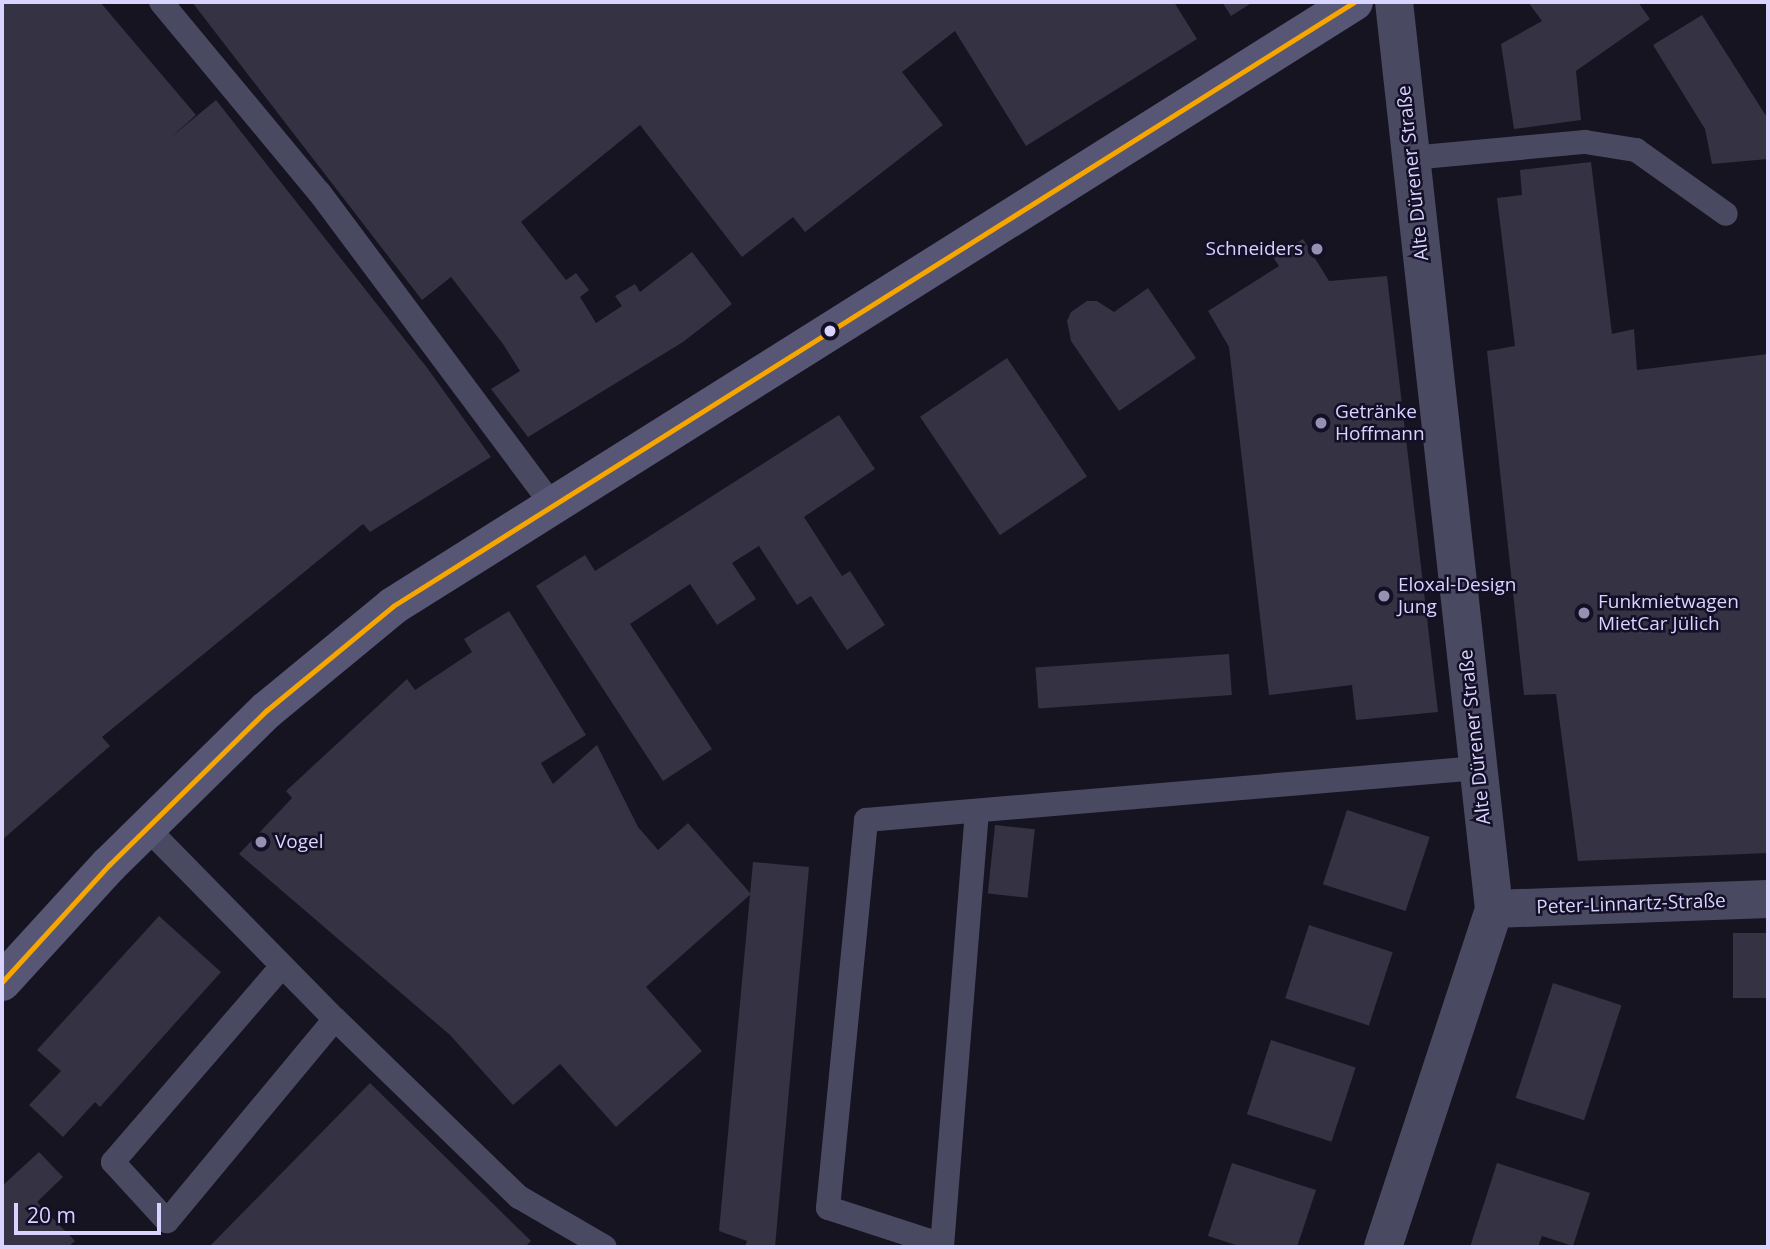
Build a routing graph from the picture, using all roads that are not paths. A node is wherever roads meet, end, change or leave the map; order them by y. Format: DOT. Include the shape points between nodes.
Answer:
graph roads {
  1 [pos="161,2"];
  2 [pos="1354,2"];
  3 [pos="1394,2"];
  4 [pos="1411,158"];
  5 [pos="1726,214"];
  6 [pos="552,505"];
  7 [pos="1478,768"];
  8 [pos="977,811"];
  9 [pos="147,828"];
  10 [pos="1768,899"];
  11 [pos="1493,909"];
  12 [pos="282,966"];
  13 [pos="2,982"];
  14 [pos="335,1019"];
  15 [pos="605,1247"];
  16 [pos="1383,1247"];
  1 -- 6 [label="lane" via="319,192"];
  2 -- 6 [label="main road"];
  3 -- 4 [label="street, Alte Dürener Straße"];
  4 -- 5 [label="lane" via="1585,142 1636,150"];
  4 -- 7 [label="street, Alte Dürener Straße"];
  6 -- 9 [label="main road" via="393,606 267,710"];
  7 -- 8 [label="lane"];
  7 -- 11 [label="street, Alte Dürener Straße"];
  8 -- 8 [label="lane" via="866,820 828,1208 942,1245"];
  9 -- 12 [label="lane"];
  9 -- 13 [label="main road"];
  10 -- 11 [label="street, Peter-Linnartz-Straße"];
  11 -- 16 [label="street, Alte Dürener Straße"];
  12 -- 14 [label="lane"];
  12 -- 14 [label="lane" via="113,1162 167,1221"];
  14 -- 15 [label="lane" via="519,1197"];
}
